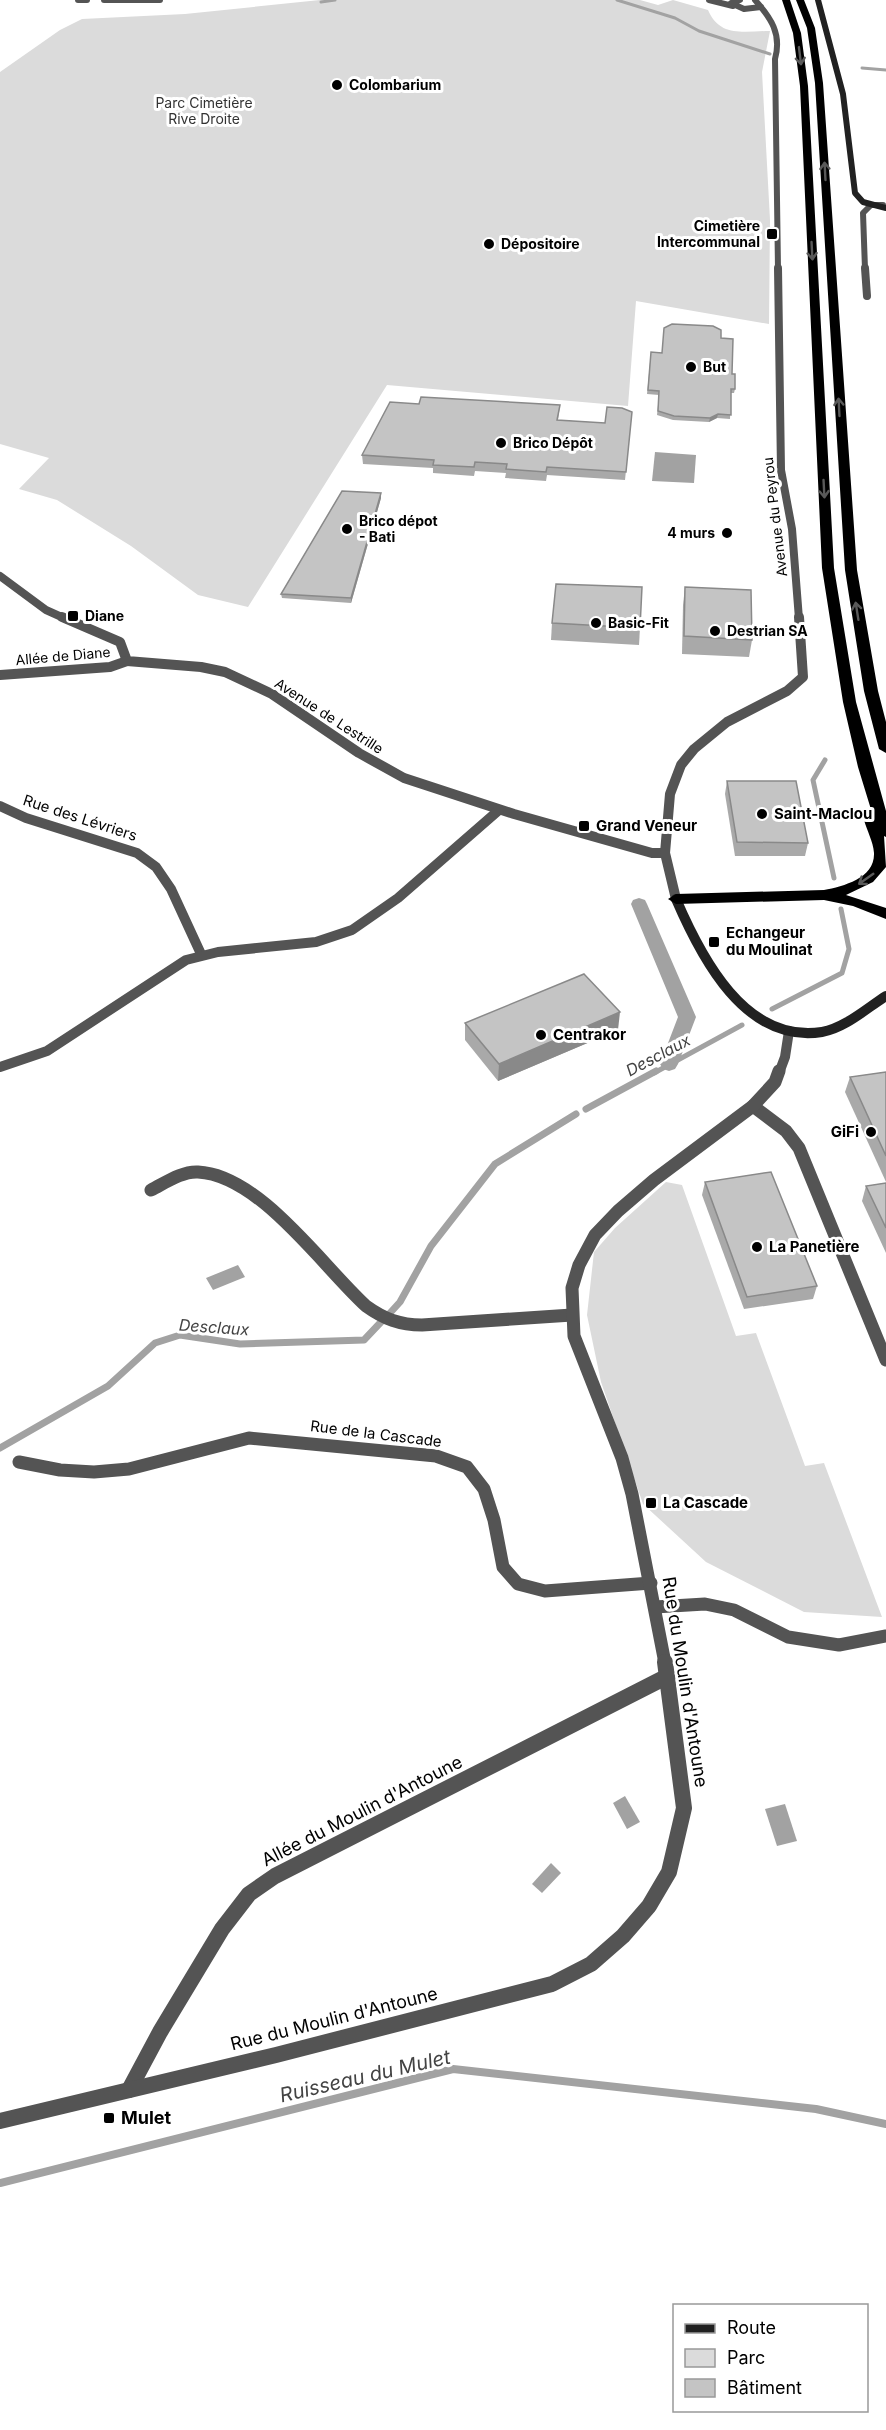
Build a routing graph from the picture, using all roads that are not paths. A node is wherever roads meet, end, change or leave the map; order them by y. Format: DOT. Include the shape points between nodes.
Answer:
graph roads {
  1 [pos="78,0"];
  2 [pos="87,0"];
  3 [pos="104,0"];
  4 [pos="160,0"];
  5 [pos="709,0"];
  6 [pos="740,0"];
  7 [pos="786,0"];
  8 [pos="800,0"];
  9 [pos="818,0"];
  10 [pos="758,3"];
  11 [pos="733,6"];
  12 [pos="871,202"];
  13 [pos="886,206"];
  14 [pos="867,296"];
  15 [pos="0,576"];
  16 [pos="864,652"];
  17 [pos="127,661"];
  18 [pos="842,665"];
  19 [pos="0,675"];
  20 [pos="886,700"];
  21 [pos="886,749"];
  22 [pos="0,806"];
  23 [pos="499,810"];
  24 [pos="886,832"];
  25 [pos="665,853"];
  26 [pos="824,895"];
  27 [pos="676,898"];
  28 [pos="886,914"];
  29 [pos="201,954"];
  30 [pos="886,996"];
  31 [pos="789,1031"];
  32 [pos="0,1067"];
  33 [pos="753,1106"];
  34 [pos="151,1190"];
  35 [pos="572,1315"];
  36 [pos="886,1360"];
  37 [pos="19,1462"];
  38 [pos="651,1583"];
  39 [pos="655,1607"];
  40 [pos="886,1636"];
  41 [pos="668,1676"];
  42 [pos="129,2091"];
  43 [pos="0,2121"];
  1 -- 2 [label="street"];
  3 -- 4 [label="street"];
  5 -- 11 [label="street"];
  6 -- 11 [label="street" via="731,3"];
  7 -- 18 [label="highway, one-way" via="797,33 804,86 828,568"];
  16 -- 8 [label="highway, one-way" via="847,525 818,73 811,28"];
  9 -- 12 [label="street" via="840,78 854,188 857,196"];
  10 -- 11 [label="street" via="744,9"];
  10 -- 25 [label="street, Avenue du Peyrou" via="774,22 778,37 781,470 792,529 802,677 787,691 727,722 681,765 670,794"];
  12 -- 13 [label="street"];
  12 -- 14 [label="street" via="862,217"];
  15 -- 17 [label="street" via="46,610 120,642"];
  16 -- 20 [label="highway"];
  16 -- 21 [label="highway"];
  17 -- 19 [label="street, Allée de Diane" via="110,667"];
  17 -- 23 [label="street, Avenue de Lestrille" via="145,665 201,664 227,672 275,695 361,756 406,779"];
  18 -- 24 [label="highway" via="860,754"];
  18 -- 26 [label="highway, one-way" via="838,694 847,740 882,858 870,877 843,891"];
  22 -- 29 [label="street, Rue des Lévriers" via="137,853 156,867 171,889"];
  23 -- 25 [label="street, Avenue de Lestrille" via="652,853"];
  23 -- 29 [label="street" via="398,898 346,933 316,942"];
  25 -- 27 [label="street, Avenue du Peyrou"];
  26 -- 27 [label="highway"];
  26 -- 28 [label="highway"];
  27 -- 31 [label="street" via="691,935 724,985 757,1017"];
  29 -- 32 [label="street" via="47,1051"];
  30 -- 31 [label="street" via="831,1029"];
  31 -- 33 [label="street, Rue du Moulin d'Antoune" via="782,1068"];
  33 -- 35 [label="street, Rue du Moulin d'Antoune" via="654,1180 595,1235 576,1277"];
  33 -- 36 [label="street" via="786,1131 799,1148"];
  34 -- 35 [label="street" via="195,1172 225,1176 246,1189 304,1240 358,1298 397,1323"];
  35 -- 38 [label="street, Rue du Moulin d'Antoune" via="574,1336 622,1458"];
  37 -- 38 [label="street, Rue de la Cascade" via="60,1470 129,1469 249,1438 436,1456 467,1467 484,1489 502,1567 518,1584 545,1591"];
  38 -- 39 [label="street, Rue du Moulin d'Antoune"];
  39 -- 40 [label="street" via="705,1604 734,1610 788,1637 839,1645"];
  39 -- 41 [label="street, Rue du Moulin d'Antoune"];
  41 -- 42 [label="street, Allée du Moulin d'Antoune" via="275,1876 249,1894 222,1929"];
  41 -- 42 [label="street, Rue du Moulin d'Antoune" via="684,1808 669,1872 649,1906 591,1964 552,1984"];
  42 -- 43 [label="street, Rue du Moulin d'Antoune"];
}
